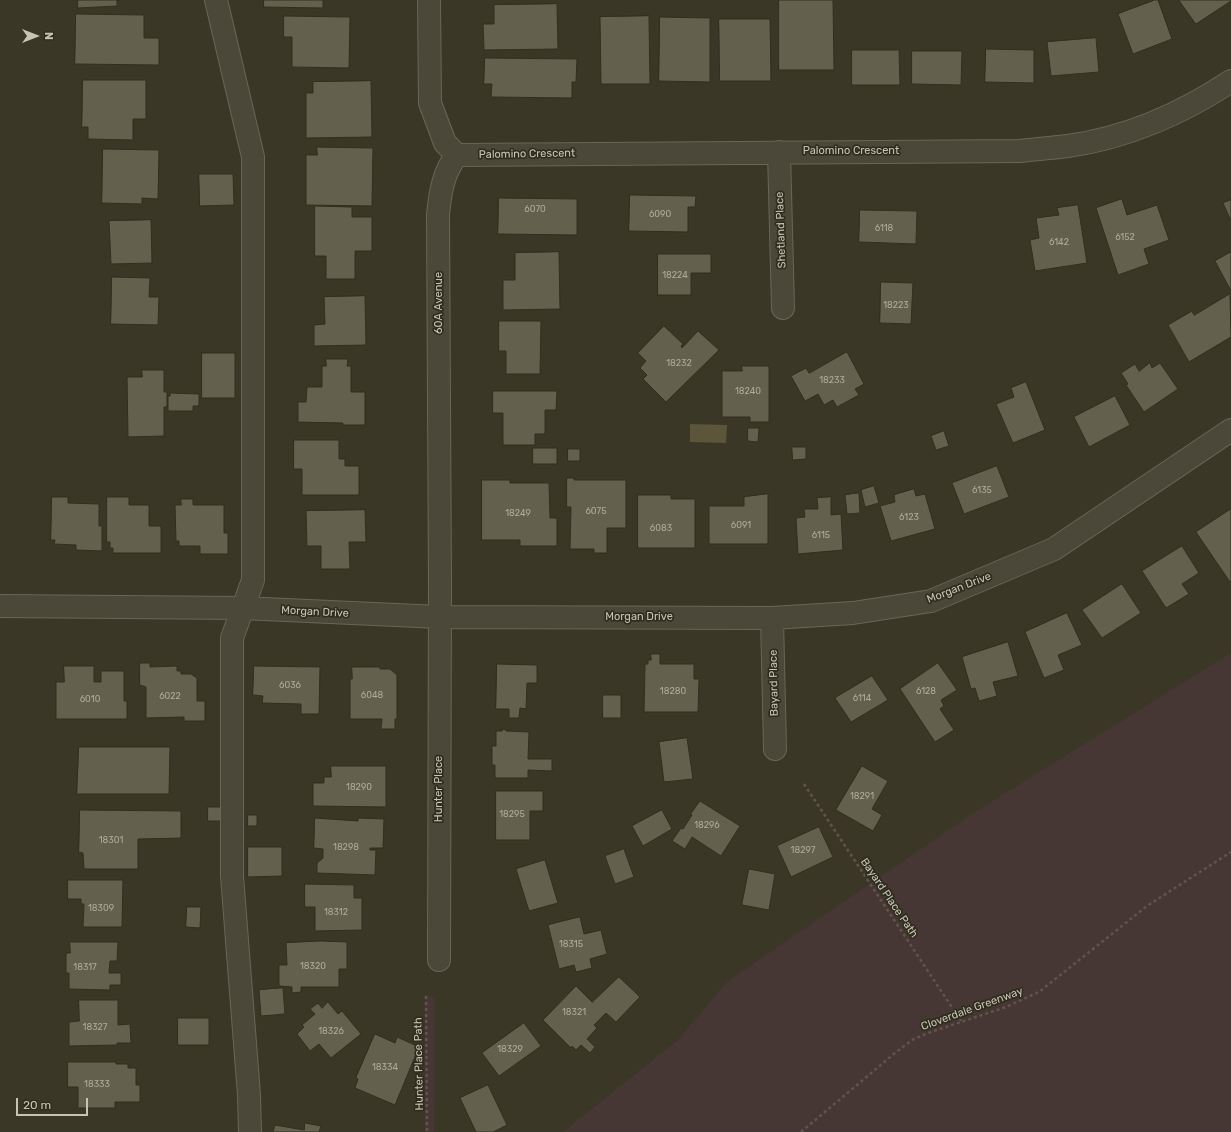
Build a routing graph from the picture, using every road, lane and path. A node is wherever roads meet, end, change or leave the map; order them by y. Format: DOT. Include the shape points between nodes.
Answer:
graph roads {
  1 [pos="216,0"];
  2 [pos="429,0"];
  3 [pos="1231,81"];
  4 [pos="779,152"];
  5 [pos="457,155"];
  6 [pos="783,308"];
  7 [pos="1231,430"];
  8 [pos="0,606"];
  9 [pos="242,608"];
  10 [pos="440,617"];
  11 [pos="772,618"];
  12 [pos="776,749"];
  13 [pos="804,784"];
  14 [pos="1231,852"];
  15 [pos="439,960"];
  16 [pos="426,996"];
  17 [pos="961,1021"];
  18 [pos="250,1132"];
  19 [pos="427,1132"];
  20 [pos="801,1132"];
  1 -- 9 [label="street" via="253,157 253,580"];
  2 -- 5 [label="street" via="430,103 445,143"];
  3 -- 4 [label="street, Palomino Crescent" via="1186,108 1154,123 1070,146 1020,151"];
  4 -- 5 [label="street, Palomino Crescent"];
  4 -- 6 [label="street, Shetland Place"];
  5 -- 10 [label="street, 60A Avenue" via="451,162 442,185 438,215"];
  7 -- 11 [label="street, Morgan Drive" via="1054,549 931,600 853,614"];
  8 -- 9 [label="street, Morgan Drive"];
  9 -- 10 [label="street, Morgan Drive"];
  9 -- 18 [label="street" via="232,638 232,876"];
  10 -- 11 [label="street, Morgan Drive"];
  10 -- 15 [label="street, Hunter Place"];
  11 -- 12 [label="street, Bayard Place"];
  13 -- 17 [label="path, Bayard Place Path"];
  14 -- 17 [label="path, Cloverdale Greenway" via="1147,906 1039,992 1006,1007"];
  16 -- 19 [label="path, Hunter Place Path"];
  17 -- 20 [label="path, Cloverdale Greenway" via="912,1040"];
}
